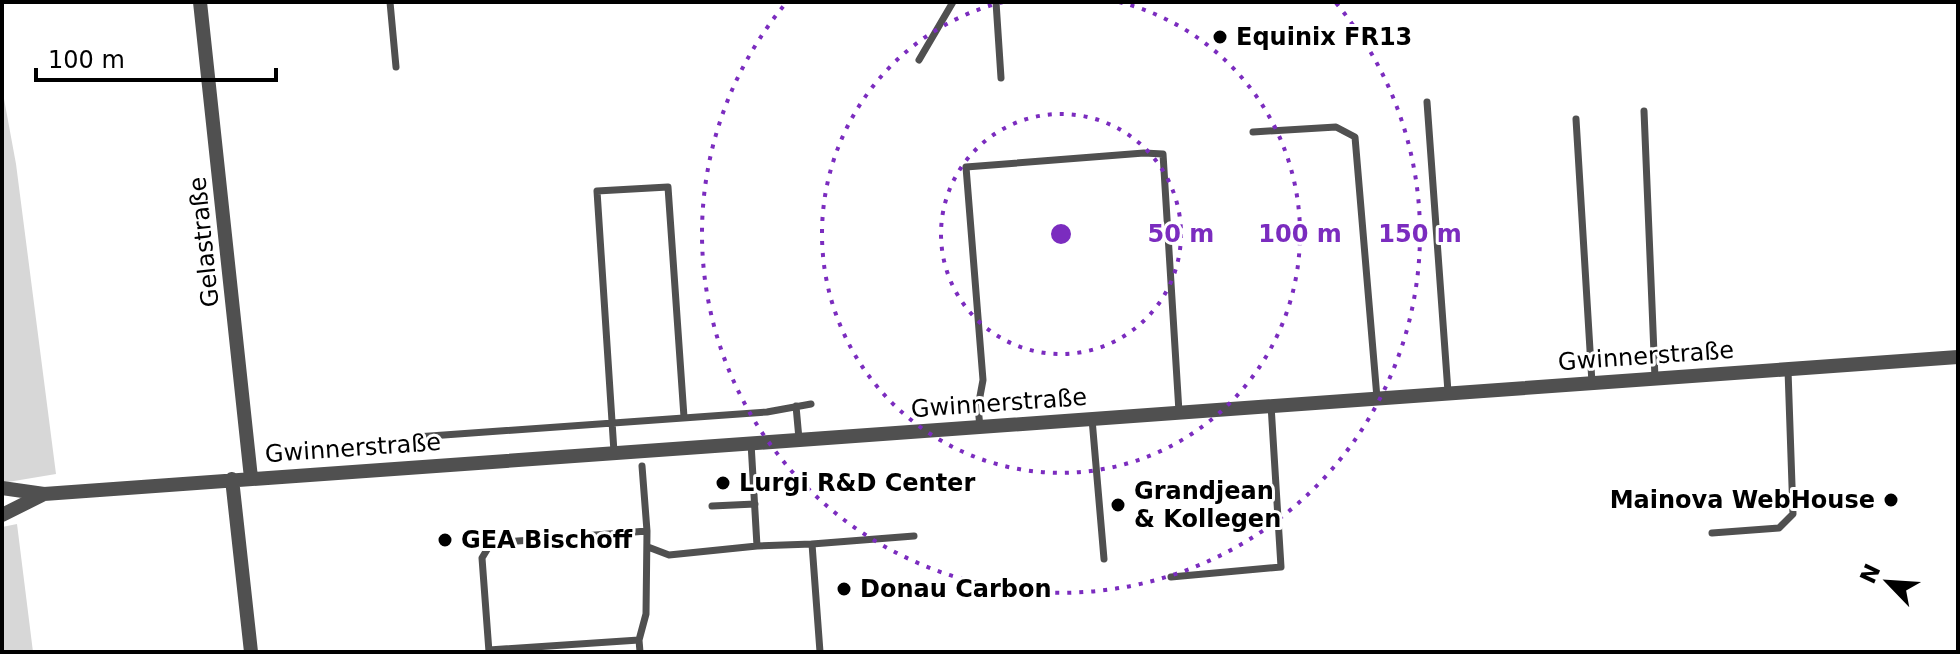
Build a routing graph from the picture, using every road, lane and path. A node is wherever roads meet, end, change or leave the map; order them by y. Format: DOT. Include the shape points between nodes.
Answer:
graph roads {
  1 [pos="200,2"];
  2 [pos="390,2"];
  3 [pos="953,2"];
  4 [pos="996,2"];
  5 [pos="919,60"];
  6 [pos="396,67"];
  7 [pos="1001,78"];
  8 [pos="1427,102"];
  9 [pos="1644,111"];
  10 [pos="1576,119"];
  11 [pos="1253,132"];
  12 [pos="1958,357"];
  13 [pos="1787,368"];
  14 [pos="1655,378"];
  15 [pos="1592,383"];
  16 [pos="1448,392"];
  17 [pos="1377,398"];
  18 [pos="811,404"];
  19 [pos="1271,405"];
  20 [pos="796,406"];
  21 [pos="1179,412"];
  22 [pos="684,417"];
  23 [pos="1092,419"];
  24 [pos="613,422"];
  25 [pos="980,427"];
  26 [pos="416,437"];
  27 [pos="799,439"];
  28 [pos="751,443"];
  29 [pos="614,452"];
  30 [pos="642,466"];
  31 [pos="251,478"];
  32 [pos="232,479"];
  33 [pos="2,488"];
  34 [pos="44,494"];
  35 [pos="755,504"];
  36 [pos="712,506"];
  37 [pos="2,515"];
  38 [pos="647,531"];
  39 [pos="1712,533"];
  40 [pos="914,536"];
  41 [pos="812,544"];
  42 [pos="757,546"];
  43 [pos="648,547"];
  44 [pos="1104,559"];
  45 [pos="1171,577"];
  46 [pos="639,640"];
  47 [pos="489,651"];
  48 [pos="251,652"];
  49 [pos="640,652"];
  50 [pos="820,652"];
  1 -- 31 [label="street, Gelastraße"];
  2 -- 6 [label="lane"];
  3 -- 5 [label="lane"];
  4 -- 7 [label="lane"];
  8 -- 16 [label="lane"];
  9 -- 14 [label="lane"];
  10 -- 15 [label="lane"];
  11 -- 17 [label="lane" via="1336,127 1355,137"];
  12 -- 13 [label="street, Gwinnerstraße"];
  13 -- 14 [label="street, Gwinnerstraße"];
  13 -- 39 [label="lane" via="1793,514 1779,528"];
  14 -- 15 [label="street, Gwinnerstraße"];
  15 -- 16 [label="street, Gwinnerstraße"];
  16 -- 17 [label="street, Gwinnerstraße"];
  17 -- 19 [label="street, Gwinnerstraße"];
  18 -- 20 [label="lane"];
  19 -- 21 [label="street, Gwinnerstraße"];
  19 -- 45 [label="lane" via="1281,567"];
  20 -- 22 [label="lane"];
  20 -- 27 [label="lane"];
  21 -- 23 [label="street, Gwinnerstraße"];
  21 -- 25 [label="lane" via="1163,154 1144,153 966,167 983,380"];
  22 -- 24 [label="lane"];
  22 -- 24 [label="lane" via="668,187 597,191"];
  23 -- 25 [label="street, Gwinnerstraße"];
  23 -- 44 [label="lane"];
  24 -- 26 [label="lane"];
  24 -- 29 [label="lane"];
  25 -- 27 [label="street, Gwinnerstraße"];
  27 -- 28 [label="street, Gwinnerstraße"];
  28 -- 29 [label="street, Gwinnerstraße"];
  28 -- 35 [label="lane"];
  29 -- 31 [label="street, Gwinnerstraße"];
  30 -- 38 [label="lane"];
  31 -- 32 [label="street, Gwinnerstraße"];
  32 -- 34 [label="street, Gwinnerstraße"];
  32 -- 48 [label="street"];
  33 -- 34 [label="street, Gwinnerstraße"];
  34 -- 37 [label="street, Gwinnerstraße"];
  35 -- 36 [label="lane"];
  35 -- 42 [label="lane"];
  38 -- 43 [label="lane"];
  38 -- 47 [label="lane" via="491,543 482,558"];
  40 -- 41 [label="lane"];
  41 -- 42 [label="lane"];
  41 -- 50 [label="lane"];
  42 -- 43 [label="lane" via="669,555"];
  43 -- 46 [label="lane" via="646,614"];
  46 -- 47 [label="lane"];
  46 -- 49 [label="lane"];
}
